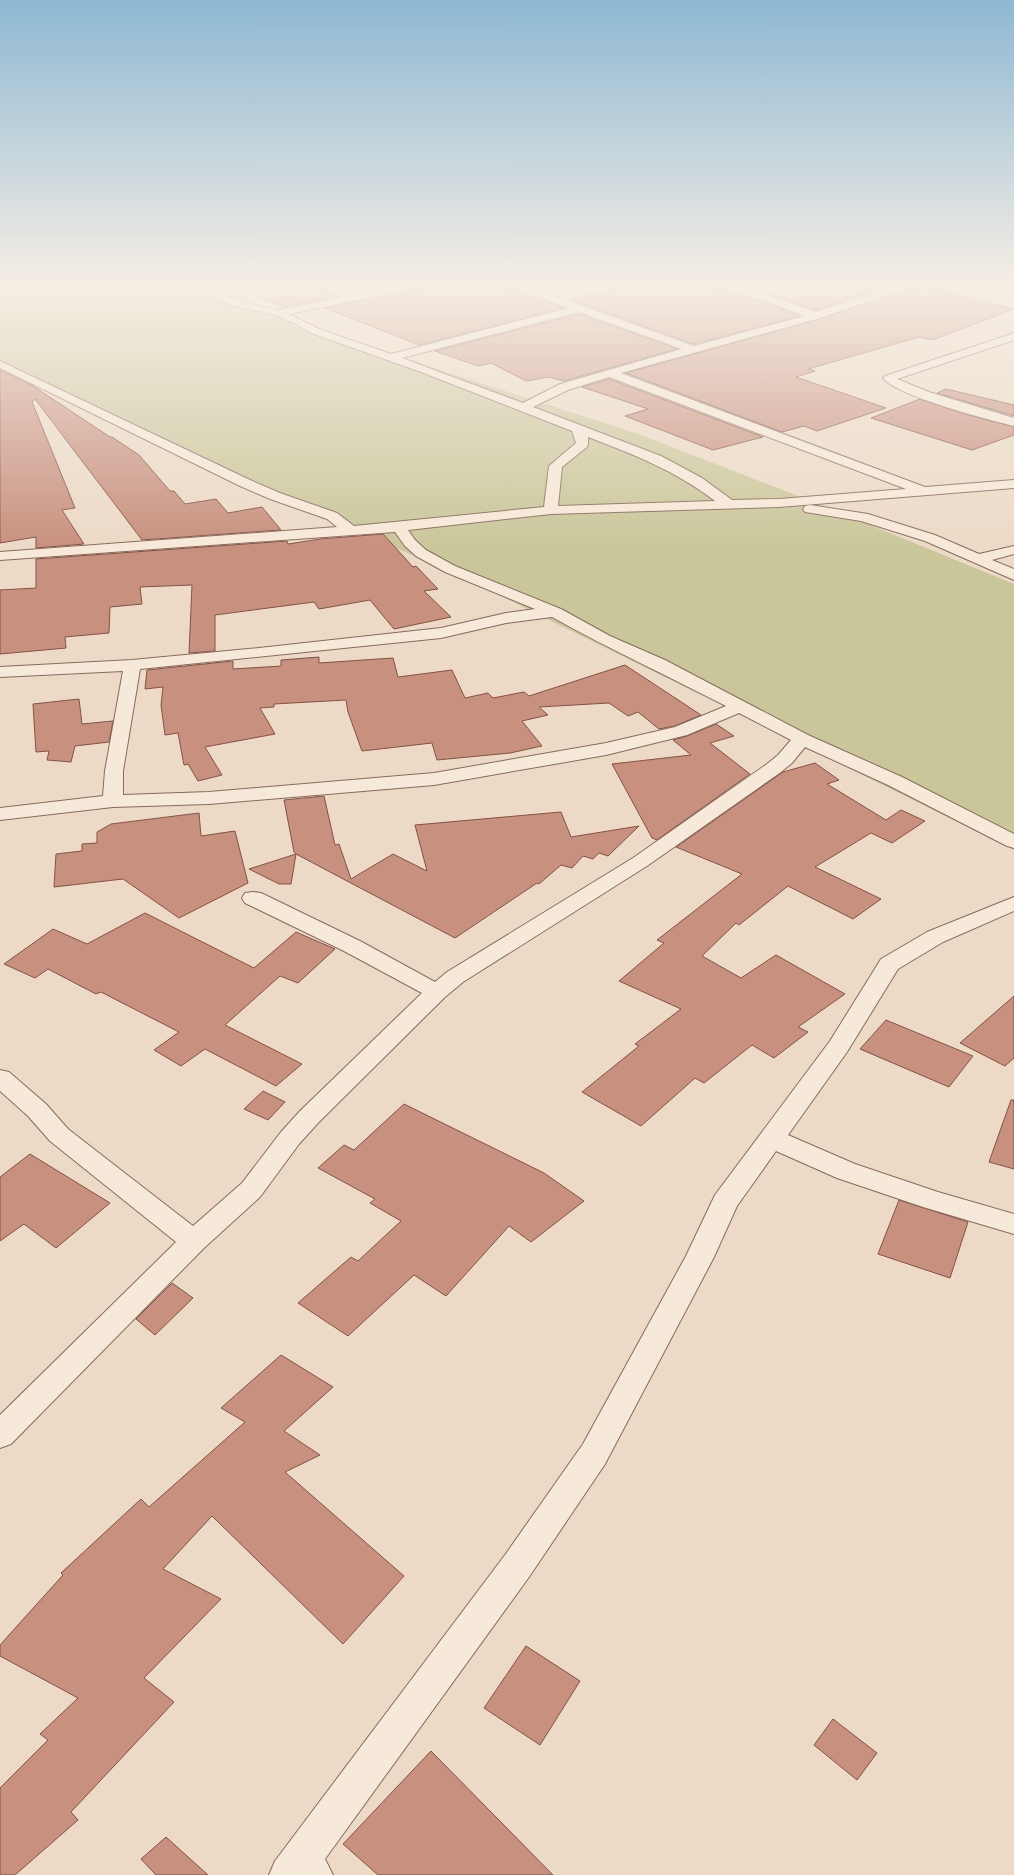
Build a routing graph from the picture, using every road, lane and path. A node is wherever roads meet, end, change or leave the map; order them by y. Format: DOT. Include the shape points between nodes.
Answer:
graph roads {
  1 [pos="18,372"];
  2 [pos="429,372"];
  3 [pos="905,372"];
  4 [pos="609,373"];
  5 [pos="523,408"];
  6 [pos="1014,422"];
  7 [pos="578,430"];
  8 [pos="1014,484"];
  9 [pos="927,491"];
  10 [pos="779,503"];
  11 [pos="729,505"];
  12 [pos="551,510"];
  13 [pos="399,527"];
  14 [pos="350,530"];
  15 [pos="1014,550"];
  16 [pos="0,556"];
  17 [pos="977,559"];
  18 [pos="1014,575"];
  19 [pos="555,612"];
  20 [pos="132,665"];
  21 [pos="0,672"];
  22 [pos="739,707"];
  23 [pos="802,739"];
  24 [pos="113,801"];
  25 [pos="0,814"];
  26 [pos="1014,842"];
  27 [pos="253,898"];
  28 [pos="1014,902"];
  29 [pos="438,992"];
  30 [pos="0,1078"];
  31 [pos="771,1138"];
  32 [pos="1014,1224"];
  33 [pos="194,1241"];
  34 [pos="0,1435"];
  35 [pos="300,1871"];
  1 -- 14 [label="street" via="245,483 332,516"];
  2 -- 5 [label="street"];
  3 -- 6 [label="street" via="889,378 892,383 914,391"];
  4 -- 5 [label="street" via="564,388"];
  4 -- 9 [label="street"];
  5 -- 7 [label="street"];
  7 -- 11 [label="street" via="656,459 678,470"];
  7 -- 12 [label="street" via="582,444 556,466"];
  8 -- 9 [label="street"];
  9 -- 10 [label="street"];
  10 -- 11 [label="street"];
  10 -- 17 [label="street" via="881,522 954,547"];
  11 -- 12 [label="street"];
  12 -- 13 [label="street"];
  13 -- 14 [label="street"];
  13 -- 19 [label="street" via="410,543 422,553 450,569"];
  14 -- 16 [label="street"];
  15 -- 17 [label="street"];
  17 -- 18 [label="street"];
  19 -- 20 [label="street" via="506,618 441,633 259,654"];
  19 -- 22 [label="street"];
  20 -- 21 [label="street"];
  20 -- 24 [label="street" via="114,771"];
  22 -- 23 [label="street"];
  22 -- 24 [label="street" via="681,731 606,749 434,779 209,798"];
  23 -- 26 [label="street" via="895,781"];
  23 -- 29 [label="street" via="780,764 698,823 455,977"];
  24 -- 25 [label="street"];
  27 -- 29 [label="street" via="352,946"];
  28 -- 31 [label="street" via="935,937 889,964 839,1046"];
  29 -- 33 [label="street" via="309,1117 251,1190"];
  30 -- 33 [label="street" via="37,1110 59,1135"];
  31 -- 32 [label="street" via="846,1171"];
  31 -- 35 [label="street" via="725,1202 700,1257 594,1454"];
  33 -- 34 [label="street"];
}
